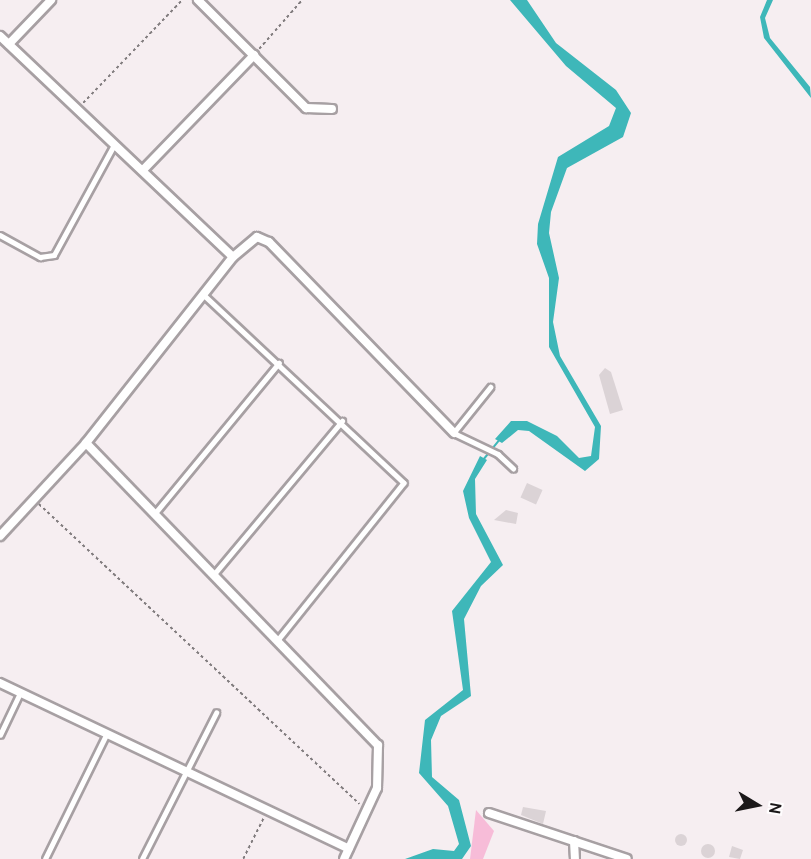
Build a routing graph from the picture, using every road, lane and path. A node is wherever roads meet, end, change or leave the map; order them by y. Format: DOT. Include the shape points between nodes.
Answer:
graph roads {
  1 [pos="51,0"];
  2 [pos="182,0"];
  3 [pos="198,0"];
  4 [pos="302,0"];
  5 [pos="0,36"];
  6 [pos="9,44"];
  7 [pos="254,55"];
  8 [pos="78,108"];
  9 [pos="332,109"];
  10 [pos="115,143"];
  11 [pos="143,170"];
  12 [pos="0,235"];
  13 [pos="233,257"];
  14 [pos="204,295"];
  15 [pos="279,363"];
  16 [pos="490,387"];
  17 [pos="342,421"];
  18 [pos="454,433"];
  19 [pos="86,443"];
  20 [pos="513,468"];
  21 [pos="33,499"];
  22 [pos="156,512"];
  23 [pos="0,536"];
  24 [pos="215,573"];
  25 [pos="278,640"];
  26 [pos="0,683"];
  27 [pos="21,693"];
  28 [pos="216,712"];
  29 [pos="0,735"];
  30 [pos="106,735"];
  31 [pos="184,772"];
  32 [pos="267,811"];
  33 [pos="367,811"];
  34 [pos="489,813"];
  35 [pos="574,842"];
  36 [pos="346,855"];
  37 [pos="45,859"];
  38 [pos="142,859"];
  39 [pos="243,859"];
  40 [pos="575,859"];
  41 [pos="627,859"];
  1 -- 6 [label="street"];
  2 -- 8 [label="path"];
  3 -- 7 [label="street"];
  4 -- 7 [label="path"];
  5 -- 6 [label="street"];
  6 -- 8 [label="street"];
  7 -- 9 [label="street" via="306,108"];
  7 -- 11 [label="street"];
  8 -- 10 [label="street"];
  10 -- 11 [label="street"];
  10 -- 12 [label="lane" via="54,255 40,256"];
  11 -- 13 [label="street"];
  13 -- 14 [label="street"];
  13 -- 18 [label="street" via="250,238 269,242"];
  14 -- 15 [label="lane"];
  14 -- 19 [label="street"];
  15 -- 17 [label="lane"];
  15 -- 22 [label="lane"];
  16 -- 18 [label="lane"];
  17 -- 24 [label="lane"];
  17 -- 25 [label="lane" via="403,480 404,488"];
  18 -- 20 [label="lane" via="498,454"];
  19 -- 21 [label="street"];
  19 -- 22 [label="street"];
  21 -- 23 [label="street"];
  21 -- 33 [label="path"];
  22 -- 24 [label="street"];
  24 -- 25 [label="street"];
  25 -- 33 [label="street" via="378,745 377,788"];
  26 -- 27 [label="street"];
  27 -- 29 [label="lane"];
  27 -- 30 [label="street"];
  28 -- 31 [label="lane"];
  30 -- 31 [label="street"];
  30 -- 37 [label="lane"];
  31 -- 32 [label="street"];
  31 -- 38 [label="lane"];
  32 -- 36 [label="street"];
  32 -- 39 [label="path"];
  33 -- 36 [label="street"];
  34 -- 35 [label="street"];
  35 -- 40 [label="street"];
  35 -- 41 [label="street"];
}
